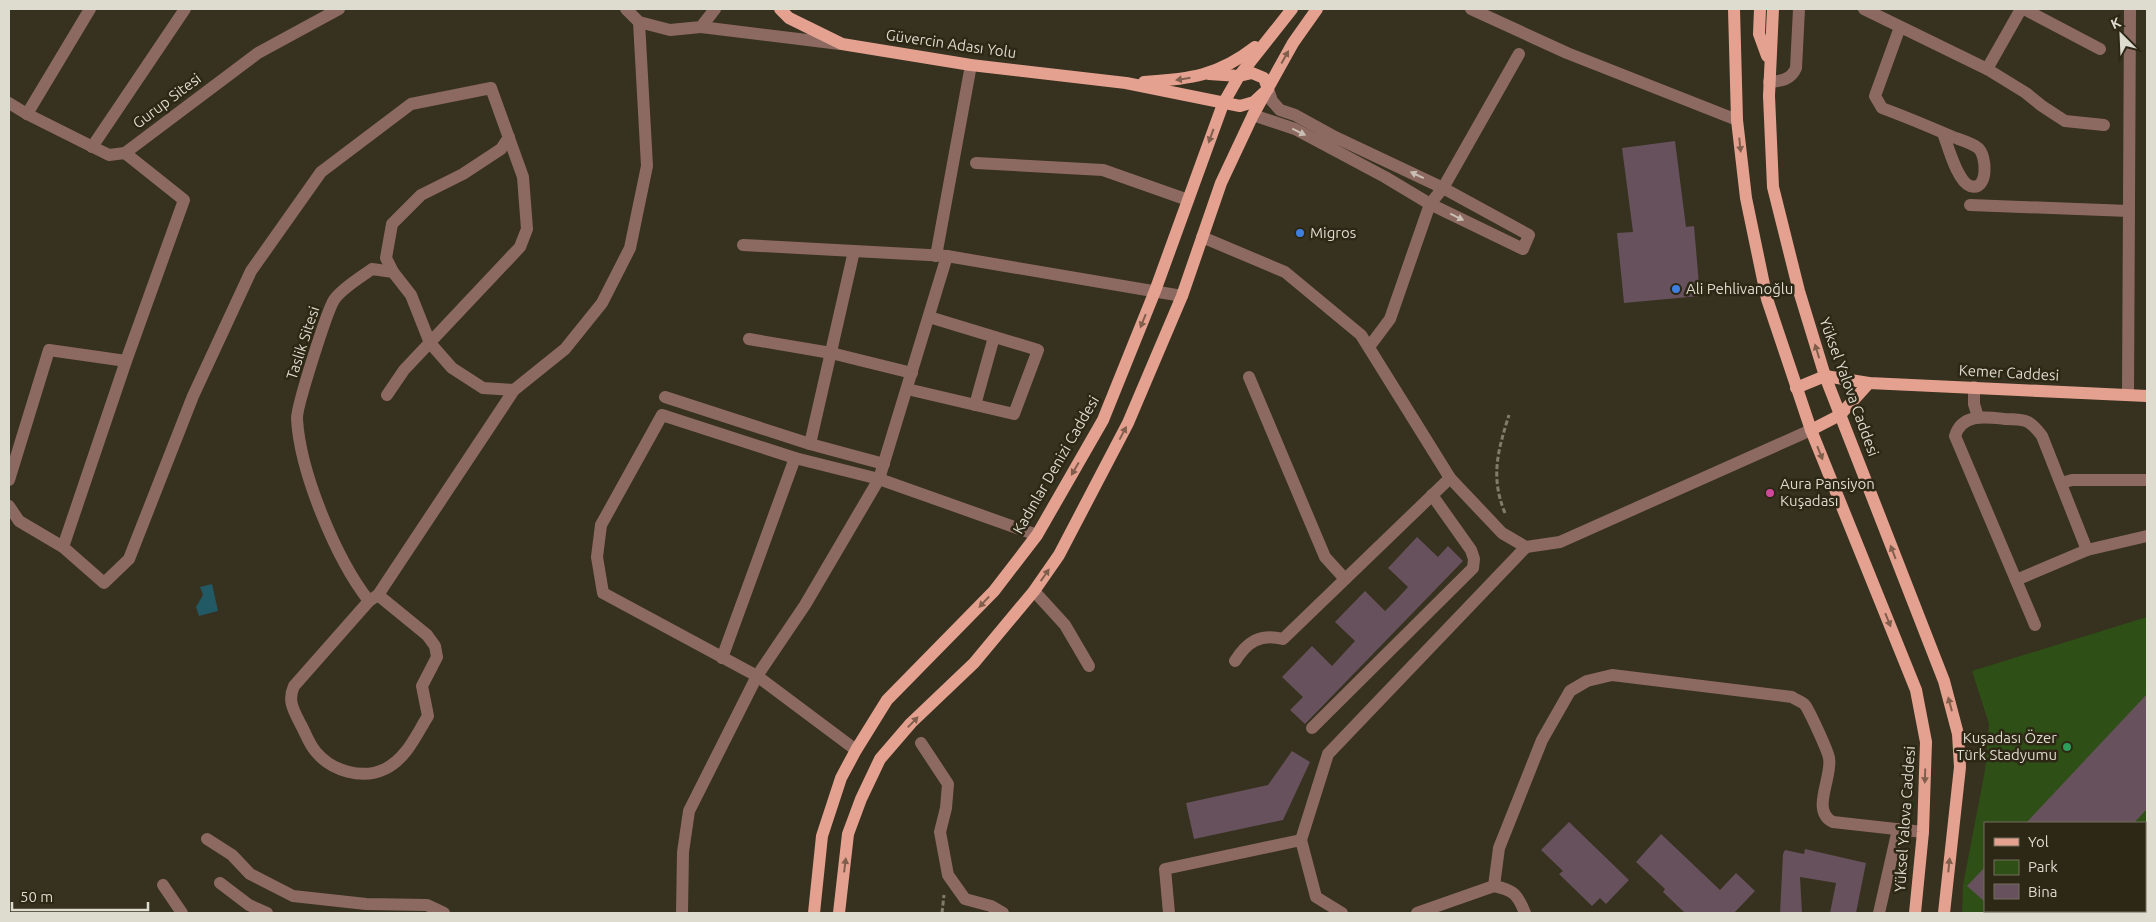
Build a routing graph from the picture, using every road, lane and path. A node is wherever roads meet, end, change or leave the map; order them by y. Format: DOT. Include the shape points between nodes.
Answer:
graph roads {
  1 [pos="90,9"];
  2 [pos="185,9"];
  3 [pos="339,9"];
  4 [pos="626,9"];
  5 [pos="715,9"];
  6 [pos="780,9"];
  7 [pos="1292,9"];
  8 [pos="1317,9"];
  9 [pos="1471,9"];
  10 [pos="1734,9"];
  11 [pos="1742,9"];
  12 [pos="1760,9"];
  13 [pos="1773,9"];
  14 [pos="1799,9"];
  15 [pos="1864,9"];
  16 [pos="2023,9"];
  17 [pos="2130,9"];
  18 [pos="639,22"];
  19 [pos="701,27"];
  20 [pos="1900,27"];
  21 [pos="1272,34"];
  22 [pos="842,44"];
  23 [pos="2100,49"];
  24 [pos="1518,54"];
  25 [pos="1769,63"];
  26 [pos="971,65"];
  27 [pos="1987,69"];
  28 [pos="1208,74"];
  29 [pos="1238,76"];
  30 [pos="1126,82"];
  31 [pos="1769,82"];
  32 [pos="1736,84"];
  33 [pos="1268,89"];
  34 [pos="9,103"];
  35 [pos="1223,104"];
  36 [pos="28,114"];
  37 [pos="1253,115"];
  38 [pos="1737,120"];
  39 [pos="2104,125"];
  40 [pos="1943,133"];
  41 [pos="510,137"];
  42 [pos="92,146"];
  43 [pos="125,153"];
  44 [pos="976,163"];
  45 [pos="1443,188"];
  46 [pos="1188,200"];
  47 [pos="1430,204"];
  48 [pos="1970,205"];
  49 [pos="2129,211"];
  50 [pos="1202,237"];
  51 [pos="743,245"];
  52 [pos="854,251"];
  53 [pos="942,256"];
  54 [pos="392,272"];
  55 [pos="1155,291"];
  56 [pos="1182,296"];
  57 [pos="929,317"];
  58 [pos="994,337"];
  59 [pos="749,339"];
  60 [pos="430,343"];
  61 [pos="1370,347"];
  62 [pos="831,353"];
  63 [pos="126,361"];
  64 [pos="912,373"];
  65 [pos="1825,376"];
  66 [pos="1249,377"];
  67 [pos="1869,382"];
  68 [pos="1974,387"];
  69 [pos="1796,388"];
  70 [pos="907,389"];
  71 [pos="514,390"];
  72 [pos="388,395"];
  73 [pos="2128,395"];
  74 [pos="2147,396"];
  75 [pos="664,397"];
  76 [pos="975,405"];
  77 [pos="1509,415"];
  78 [pos="1840,415"];
  79 [pos="1978,417"];
  80 [pos="1811,430"];
  81 [pos="810,444"];
  82 [pos="795,458"];
  83 [pos="884,464"];
  84 [pos="1450,478"];
  85 [pos="879,479"];
  86 [pos="9,480"];
  87 [pos="2147,480"];
  88 [pos="2061,483"];
  89 [pos="1432,495"];
  90 [pos="9,506"];
  91 [pos="1502,532"];
  92 [pos="1037,535"];
  93 [pos="2147,536"];
  94 [pos="63,547"];
  95 [pos="1526,547"];
  96 [pos="2087,550"];
  97 [pos="1345,579"];
  98 [pos="2016,580"];
  99 [pos="1034,591"];
  100 [pos="373,598"];
  101 [pos="2035,625"];
  102 [pos="722,658"];
  103 [pos="1235,661"];
  104 [pos="1089,666"];
  105 [pos="757,676"];
  106 [pos="1312,728"];
  107 [pos="921,743"];
  108 [pos="856,750"];
  109 [pos="1898,829"];
  110 [pos="1923,832"];
  111 [pos="207,839"];
  112 [pos="1301,840"];
  113 [pos="220,883"];
  114 [pos="163,885"];
  115 [pos="1494,886"];
  116 [pos="182,913"];
  117 [pos="267,913"];
  118 [pos="444,913"];
  119 [pos="682,913"];
  120 [pos="814,913"];
  121 [pos="839,913"];
  122 [pos="1003,913"];
  123 [pos="1169,913"];
  124 [pos="1342,913"];
  125 [pos="1417,913"];
  126 [pos="1525,913"];
  127 [pos="1879,913"];
  128 [pos="1914,913"];
  129 [pos="1944,913"];
  1 -- 36 [label="street"];
  2 -- 42 [label="street"];
  3 -- 43 [label="street, Gurup Sitesi" via="258,53"];
  4 -- 18 [label="street"];
  5 -- 19 [label="street"];
  6 -- 22 [label="main road, Güvercin Adası Yolu" via="789,18"];
  7 -- 21 [label="main road"];
  33 -- 8 [label="main road, one-way" via="1292,43"];
  9 -- 38 [label="street" via="1568,53"];
  10 -- 32 [label="main road, Yüksel Yalova Caddesi"];
  11 -- 32 [label="main road"];
  12 -- 25 [label="main road" via="1759,34"];
  13 -- 25 [label="main road, Yüksel Yalova Caddesi"];
  14 -- 31 [label="street" via="1794,73 1786,79"];
  15 -- 20 [label="street"];
  16 -- 23 [label="street"];
  16 -- 27 [label="street"];
  17 -- 49 [label="street"];
  18 -- 19 [label="street" via="670,30"];
  18 -- 71 [label="street" via="648,166 630,248 602,303 565,349"];
  19 -- 22 [label="street"];
  20 -- 27 [label="street"];
  20 -- 40 [label="street" via="1875,96 1882,108"];
  21 -- 28 [label="main road, Güvercin Adası Yolu" via="1244,55"];
  21 -- 29 [label="main road, Kadınlar Denizi Caddesi"];
  22 -- 26 [label="main road, Güvercin Adası Yolu"];
  24 -- 45 [label="street"];
  25 -- 31 [label="main road, Yüksel Yalova Caddesi"];
  26 -- 30 [label="main road, Güvercin Adası Yolu"];
  26 -- 53 [label="street"];
  27 -- 39 [label="street" via="2065,121"];
  28 -- 29 [label="main road"];
  28 -- 30 [label="main road, Güvercin Adası Yolu, one-way" via="1176,80"];
  29 -- 33 [label="main road" via="1252,73 1264,78"];
  29 -- 35 [label="main road, Kadınlar Denizi Caddesi"];
  30 -- 35 [label="main road, Güvercin Adası Yolu"];
  65 -- 31 [label="main road, Yüksel Yalova Caddesi, one-way" via="1772,187"];
  32 -- 38 [label="main road, Yüksel Yalova Caddesi"];
  33 -- 35 [label="main road" via="1254,102 1240,106"];
  33 -- 37 [label="main road"];
  45 -- 33 [label="street, one-way" via="1335,137 1295,114 1280,110"];
  34 -- 36 [label="street"];
  35 -- 37 [label="main road"];
  35 -- 46 [label="main road, Kadınlar Denizi Caddesi, one-way"];
  36 -- 42 [label="street"];
  37 -- 47 [label="street, one-way" via="1295,130"];
  37 -- 50 [label="main road" via="1221,183"];
  38 -- 69 [label="main road, Yüksel Yalova Caddesi, one-way" via="1746,198 1767,299"];
  41 -- 54 [label="street" via="501,149 463,174 421,195 392,224 386,258"];
  41 -- 60 [label="street" via="523,178 527,229 520,247"];
  41 -- 94 [label="street" via="491,88 411,104 321,172 251,271 193,396 129,559 104,583"];
  42 -- 43 [label="street" via="109,155"];
  43 -- 63 [label="street" via="184,200"];
  44 -- 46 [label="street" via="1103,170"];
  45 -- 47 [label="street"];
  47 -- 45 [label="street, one-way" via="1523,249 1529,236"];
  46 -- 55 [label="main road, Kadınlar Denizi Caddesi"];
  47 -- 61 [label="street" via="1390,320"];
  48 -- 49 [label="street"];
  49 -- 73 [label="street"];
  50 -- 56 [label="main road"];
  50 -- 61 [label="street" via="1285,272 1361,335"];
  51 -- 52 [label="street"];
  52 -- 53 [label="street"];
  52 -- 62 [label="street"];
  53 -- 55 [label="street"];
  53 -- 57 [label="street"];
  54 -- 60 [label="street" via="411,295"];
  54 -- 100 [label="street, Taslik Sitesi" via="372,269 334,299 296,417 308,477 349,571"];
  55 -- 56 [label="street"];
  55 -- 92 [label="main road, Kadınlar Denizi Caddesi, one-way" via="1104,420"];
  99 -- 56 [label="main road, one-way" via="1059,554 1128,423"];
  57 -- 58 [label="street"];
  57 -- 64 [label="street"];
  58 -- 76 [label="street"];
  58 -- 76 [label="street" via="1038,350 1014,414"];
  59 -- 62 [label="street"];
  60 -- 71 [label="street" via="452,368 483,388"];
  60 -- 72 [label="street" via="404,370"];
  61 -- 84 [label="street"];
  62 -- 64 [label="street"];
  62 -- 81 [label="street"];
  63 -- 86 [label="street" via="49,350"];
  63 -- 94 [label="street"];
  64 -- 70 [label="street"];
  65 -- 67 [label="main road, Kemer Caddesi"];
  65 -- 69 [label="main road"];
  65 -- 78 [label="main road, Yüksel Yalova Caddesi"];
  66 -- 97 [label="street" via="1325,557"];
  67 -- 68 [label="main road, Kemer Caddesi"];
  67 -- 78 [label="main road"];
  68 -- 73 [label="main road, Kemer Caddesi"];
  68 -- 79 [label="street"];
  69 -- 80 [label="main road, Yüksel Yalova Caddesi"];
  70 -- 76 [label="street"];
  70 -- 83 [label="street"];
  71 -- 100 [label="street"];
  73 -- 74 [label="main road, Kemer Caddesi"];
  75 -- 81 [label="street"];
  77 -- 91 [label="path" via="1496,466 1499,498 1508,521"];
  78 -- 80 [label="main road"];
  129 -- 78 [label="main road, Yüksel Yalova Caddesi, one-way" via="1960,767 1958,734 1944,681"];
  79 -- 88 [label="street" via="2030,423 2042,436"];
  79 -- 98 [label="street" via="1962,424 1955,436"];
  80 -- 95 [label="street" via="1560,542"];
  80 -- 110 [label="main road, Yüksel Yalova Caddesi, one-way" via="1916,690 1926,742"];
  81 -- 83 [label="street"];
  82 -- 85 [label="street"];
  82 -- 102 [label="street"];
  82 -- 102 [label="street" via="662,415 601,525 597,557 603,593"];
  83 -- 85 [label="street"];
  84 -- 89 [label="street"];
  84 -- 91 [label="street"];
  85 -- 92 [label="street"];
  85 -- 105 [label="street" via="806,605"];
  87 -- 88 [label="street" via="2072,480"];
  88 -- 96 [label="street"];
  89 -- 97 [label="street"];
  89 -- 106 [label="street" via="1473,554 1473,568"];
  90 -- 94 [label="street" via="19,521"];
  91 -- 95 [label="street"];
  92 -- 108 [label="main road, Kadınlar Denizi Caddesi, one-way" via="994,591 888,700"];
  93 -- 96 [label="street"];
  95 -- 112 [label="street" via="1328,754"];
  96 -- 98 [label="street"];
  97 -- 103 [label="street" via="1283,639 1268,636 1254,640 1243,648"];
  98 -- 101 [label="street"];
  99 -- 104 [label="street" via="1065,625"];
  121 -- 99 [label="main road, one-way" via="848,834 880,759 911,723 974,663"];
  100 -- 100 [label="street" via="294,686 290,697 292,708 314,750 334,766 358,773 386,768 404,756 428,716 422,686 437,657 435,646 427,635"];
  102 -- 105 [label="street"];
  105 -- 108 [label="street"];
  105 -- 119 [label="street" via="688,810 683,852"];
  107 -- 122 [label="street" via="948,784 940,832 948,875 965,899"];
  108 -- 120 [label="main road, Kadınlar Denizi Caddesi" via="841,778 822,836"];
  109 -- 110 [label="street"];
  109 -- 115 [label="street" via="1833,822 1825,816 1823,808 1830,759 1805,705 1792,698 1599,677 1570,692 1542,740 1499,848"];
  109 -- 127 [label="street"];
  110 -- 128 [label="main road, Yüksel Yalova Caddesi"];
  111 -- 118 [label="street" via="232,855 250,874 293,896 366,904 427,905"];
  112 -- 123 [label="street" via="1165,869"];
  112 -- 124 [label="street" via="1316,897"];
  113 -- 117 [label="street" via="249,905"];
  114 -- 116 [label="street"];
  115 -- 125 [label="street"];
  115 -- 126 [label="street" via="1518,896"];
}
